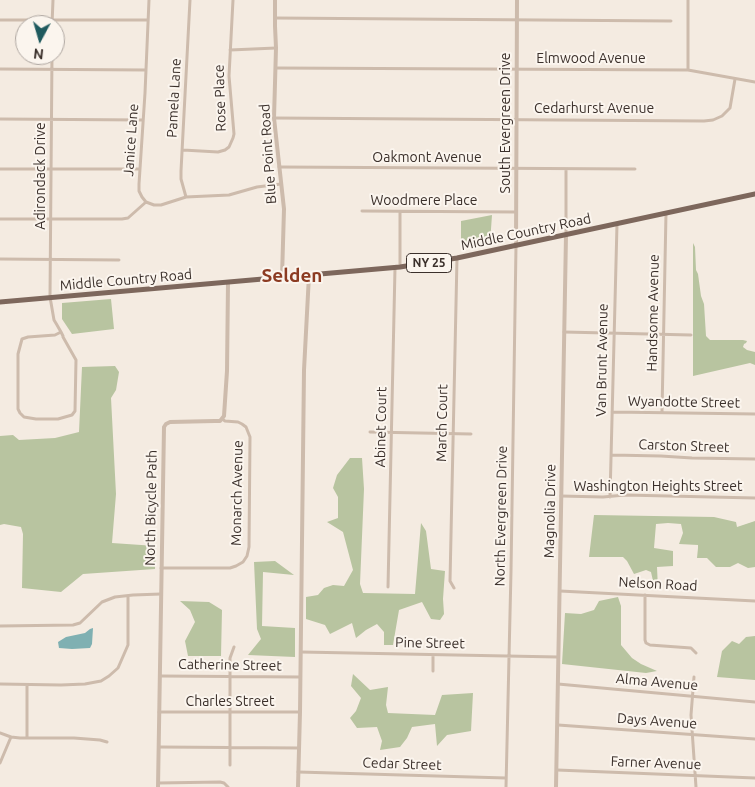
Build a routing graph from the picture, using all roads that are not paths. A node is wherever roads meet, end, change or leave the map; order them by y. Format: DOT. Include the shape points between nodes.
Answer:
graph roads {
  1 [pos="53,0"];
  2 [pos="149,0"];
  3 [pos="190,0"];
  4 [pos="233,0"];
  5 [pos="275,0"];
  6 [pos="517,0"];
  7 [pos="688,0"];
  8 [pos="52,15"];
  9 [pos="275,18"];
  10 [pos="0,20"];
  11 [pos="15,20"];
  12 [pos="65,20"];
  13 [pos="148,20"];
  14 [pos="517,20"];
  15 [pos="670,20"];
  16 [pos="276,48"];
  17 [pos="230,50"];
  18 [pos="52,65"];
  19 [pos="276,68"];
  20 [pos="0,69"];
  21 [pos="52,69"];
  22 [pos="517,69"];
  23 [pos="146,70"];
  24 [pos="688,70"];
  25 [pos="735,79"];
  26 [pos="755,82"];
  27 [pos="274,118"];
  28 [pos="0,119"];
  29 [pos="51,119"];
  30 [pos="517,119"];
  31 [pos="143,120"];
  32 [pos="183,150"];
  33 [pos="280,167"];
  34 [pos="0,169"];
  35 [pos="51,169"];
  36 [pos="140,169"];
  37 [pos="516,169"];
  38 [pos="566,170"];
  39 [pos="635,170"];
  40 [pos="281,184"];
  41 [pos="755,194"];
  42 [pos="186,197"];
  43 [pos="146,202"];
  44 [pos="362,211"];
  45 [pos="400,212"];
  46 [pos="516,212"];
  47 [pos="666,213"];
  48 [pos="0,219"];
  49 [pos="51,219"];
  50 [pos="616,224"];
  51 [pos="566,235"];
  52 [pos="516,246"];
  53 [pos="457,258"];
  54 [pos="0,259"];
  55 [pos="50,260"];
  56 [pos="119,260"];
  57 [pos="397,268"];
  58 [pos="309,275"];
  59 [pos="282,277"];
  60 [pos="228,283"];
  61 [pos="50,297"];
  62 [pos="0,302"];
  63 [pos="61,332"];
  64 [pos="564,332"];
  65 [pos="614,333"];
  66 [pos="664,335"];
  67 [pos="691,335"];
  68 [pos="612,412"];
  69 [pos="662,412"];
  70 [pos="755,414"];
  71 [pos="222,419"];
  72 [pos="370,432"];
  73 [pos="392,433"];
  74 [pos="454,433"];
  75 [pos="471,434"];
  76 [pos="612,454"];
  77 [pos="755,459"];
  78 [pos="561,496"];
  79 [pos="610,497"];
  80 [pos="755,498"];
  81 [pos="162,568"];
  82 [pos="388,587"];
  83 [pos="454,588"];
  84 [pos="560,591"];
  85 [pos="161,594"];
  86 [pos="645,595"];
  87 [pos="128,596"];
  88 [pos="755,601"];
  89 [pos="0,626"];
  90 [pos="234,647"];
  91 [pos="301,652"];
  92 [pos="696,653"];
  93 [pos="433,655"];
  94 [pos="510,656"];
  95 [pos="558,657"];
  96 [pos="433,671"];
  97 [pos="160,676"];
  98 [pos="230,676"];
  99 [pos="300,677"];
  100 [pos="694,677"];
  101 [pos="0,684"];
  102 [pos="558,684"];
  103 [pos="27,685"];
  104 [pos="693,696"];
  105 [pos="755,702"];
  106 [pos="159,712"];
  107 [pos="230,712"];
  108 [pos="300,712"];
  109 [pos="558,725"];
  110 [pos="0,733"];
  111 [pos="693,735"];
  112 [pos="11,737"];
  113 [pos="27,738"];
  114 [pos="755,739"];
  115 [pos="107,742"];
  116 [pos="159,747"];
  117 [pos="230,748"];
  118 [pos="299,748"];
  119 [pos="0,763"];
  120 [pos="230,765"];
  121 [pos="557,770"];
  122 [pos="298,772"];
  123 [pos="695,775"];
  124 [pos="506,778"];
  125 [pos="755,778"];
  126 [pos="158,785"];
  127 [pos="228,787"];
  128 [pos="298,787"];
  129 [pos="506,787"];
  130 [pos="556,787"];
  131 [pos="696,787"];
  1 -- 8 [label="street"];
  2 -- 13 [label="street, Janice Lane"];
  3 -- 32 [label="street, Pamela Lane"];
  4 -- 17 [label="street, Rose Place"];
  5 -- 9 [label="street, Blue Point Road"];
  6 -- 14 [label="street, South Evergreen Drive"];
  7 -- 24 [label="street"];
  9 -- 14 [label="street"];
  9 -- 16 [label="street, Blue Point Road"];
  10 -- 11 [label="street"];
  12 -- 13 [label="street"];
  13 -- 23 [label="street, Janice Lane"];
  14 -- 15 [label="street"];
  14 -- 22 [label="street, South Evergreen Drive"];
  16 -- 17 [label="street"];
  16 -- 19 [label="street, Blue Point Road"];
  17 -- 32 [label="street, Rose Place" via="232,143 218,152"];
  18 -- 21 [label="street, Adirondack Drive"];
  19 -- 22 [label="street, Elmwood Avenue"];
  19 -- 27 [label="street, Blue Point Road"];
  20 -- 21 [label="street"];
  21 -- 23 [label="street"];
  21 -- 29 [label="street, Adirondack Drive"];
  22 -- 24 [label="street, Elmwood Avenue"];
  22 -- 30 [label="street, South Evergreen Drive"];
  23 -- 31 [label="street, Janice Lane"];
  24 -- 25 [label="street, Elmwood Avenue"];
  25 -- 26 [label="street, Elmwood Avenue"];
  25 -- 30 [label="street, Cedarhurst Avenue" via="730,108 713,120"];
  27 -- 30 [label="street, Cedarhurst Avenue"];
  27 -- 33 [label="street, Blue Point Road"];
  28 -- 29 [label="street"];
  29 -- 31 [label="street"];
  29 -- 35 [label="street, Adirondack Drive"];
  30 -- 37 [label="street, South Evergreen Drive"];
  31 -- 36 [label="street, Janice Lane"];
  32 -- 42 [label="street, Pamela Lane" via="181,179"];
  33 -- 37 [label="street, Oakmont Avenue"];
  33 -- 40 [label="street, Blue Point Road"];
  34 -- 35 [label="street"];
  35 -- 36 [label="street"];
  35 -- 49 [label="street, Adirondack Drive"];
  36 -- 43 [label="street, Janice Lane" via="139,191"];
  37 -- 38 [label="street, Oakmont Avenue"];
  37 -- 46 [label="street, South Evergreen Drive"];
  38 -- 39 [label="street, Oakmont Avenue"];
  38 -- 51 [label="street"];
  40 -- 42 [label="street" via="229,195"];
  40 -- 59 [label="street, Blue Point Road" via="284,208"];
  41 -- 47 [label="main road, Middle Country Road / NY 25"];
  42 -- 43 [label="street" via="161,205"];
  43 -- 49 [label="street" via="128,218"];
  44 -- 45 [label="street, Woodmere Place"];
  45 -- 46 [label="street, Woodmere Place"];
  45 -- 57 [label="street, Abinet Court"];
  46 -- 52 [label="street, South Evergreen Drive"];
  47 -- 50 [label="main road, Middle Country Road / NY 25"];
  47 -- 66 [label="street, Handsome Avenue"];
  48 -- 49 [label="street"];
  49 -- 55 [label="street, Adirondack Drive"];
  50 -- 51 [label="main road, Middle Country Road / NY 25"];
  50 -- 65 [label="street, Van Brunt Avenue"];
  51 -- 52 [label="main road, Middle Country Road / NY 25"];
  51 -- 64 [label="street, Magnolia Drive"];
  52 -- 53 [label="main road, Middle Country Road / NY 25"];
  52 -- 94 [label="street, North Evergreen Drive"];
  53 -- 57 [label="main road, Middle Country Road / NY 25"];
  53 -- 74 [label="street, March Court"];
  54 -- 55 [label="street"];
  55 -- 56 [label="street"];
  55 -- 61 [label="street, Adirondack Drive"];
  57 -- 58 [label="main road, Middle Country Road / NY 25"];
  57 -- 73 [label="street, Abinet Court"];
  58 -- 59 [label="main road, Middle Country Road / NY 25"];
  58 -- 91 [label="street" via="304,370"];
  59 -- 60 [label="main road, Middle Country Road / NY 25"];
  60 -- 61 [label="main road, Middle Country Road / NY 25"];
  60 -- 71 [label="street" via="226,410"];
  61 -- 62 [label="main road, Middle Country Road / NY 25"];
  61 -- 63 [label="street, Adirondack Drive" via="54,320"];
  63 -- 63 [label="street, Adirondack Drive" via="76,360 75,411 58,419 24,417 18,409 18,354 22,339"];
  64 -- 65 [label="street"];
  64 -- 78 [label="street, Magnolia Drive"];
  65 -- 66 [label="street"];
  65 -- 68 [label="street, Van Brunt Avenue"];
  66 -- 67 [label="street"];
  66 -- 69 [label="street, Handsome Avenue"];
  68 -- 69 [label="street, Wyandotte Street"];
  68 -- 76 [label="street, Van Brunt Avenue"];
  69 -- 70 [label="street, Wyandotte Street"];
  71 -- 81 [label="street, North Bicycle Path" via="170,422 164,428"];
  71 -- 81 [label="street, Monarch Avenue" via="242,424 250,437 249,547 246,556 243,562 230,568"];
  72 -- 73 [label="street"];
  73 -- 74 [label="street"];
  73 -- 82 [label="street, Abinet Court"];
  74 -- 75 [label="street"];
  74 -- 83 [label="street, March Court" via="450,580"];
  76 -- 77 [label="street, Carston Street"];
  76 -- 79 [label="street, Van Brunt Avenue"];
  78 -- 79 [label="street, Washington Heights Street"];
  78 -- 84 [label="street, Magnolia Drive"];
  79 -- 80 [label="street, Washington Heights Street"];
  81 -- 85 [label="street, North Bicycle Path"];
  84 -- 86 [label="street, Nelson Road"];
  84 -- 95 [label="street, Magnolia Drive"];
  85 -- 87 [label="street"];
  85 -- 97 [label="street, North Bicycle Path"];
  86 -- 88 [label="street, Nelson Road"];
  86 -- 92 [label="street" via="646,643 691,648"];
  87 -- 89 [label="street" via="102,602 80,623 73,625"];
  87 -- 103 [label="street" via="128,645 118,668 109,676 86,684"];
  90 -- 98 [label="street"];
  91 -- 93 [label="street, Pine Street"];
  91 -- 99 [label="street"];
  93 -- 94 [label="street, Pine Street"];
  93 -- 96 [label="street"];
  94 -- 95 [label="street, Pine Street"];
  94 -- 124 [label="street, North Evergreen Drive"];
  95 -- 102 [label="street, Magnolia Drive"];
  97 -- 98 [label="street, Catherine Street"];
  97 -- 106 [label="street, North Bicycle Path"];
  98 -- 99 [label="street, Catherine Street"];
  98 -- 107 [label="street"];
  99 -- 108 [label="street"];
  100 -- 104 [label="street"];
  101 -- 103 [label="street"];
  102 -- 104 [label="street, Alma Avenue"];
  102 -- 109 [label="street, Magnolia Drive"];
  103 -- 113 [label="street"];
  104 -- 105 [label="street, Alma Avenue"];
  104 -- 111 [label="street"];
  106 -- 107 [label="street, Charles Street"];
  106 -- 116 [label="street, North Bicycle Path"];
  107 -- 108 [label="street, Charles Street"];
  107 -- 117 [label="street"];
  108 -- 118 [label="street"];
  109 -- 111 [label="street, Days Avenue"];
  109 -- 121 [label="street, Magnolia Drive"];
  110 -- 112 [label="street"];
  111 -- 114 [label="street, Days Avenue"];
  111 -- 123 [label="street"];
  112 -- 113 [label="street"];
  112 -- 119 [label="street"];
  113 -- 115 [label="street"];
  116 -- 117 [label="street"];
  116 -- 126 [label="street, North Bicycle Path"];
  117 -- 118 [label="street"];
  117 -- 120 [label="street"];
  118 -- 122 [label="street"];
  121 -- 123 [label="street, Farner Avenue"];
  121 -- 130 [label="street, Magnolia Drive"];
  122 -- 124 [label="street, Cedar Street"];
  122 -- 128 [label="street"];
  123 -- 125 [label="street, Farner Avenue"];
  123 -- 131 [label="street"];
  124 -- 129 [label="street, North Evergreen Drive"];
  126 -- 127 [label="street" via="220,782"];
}
